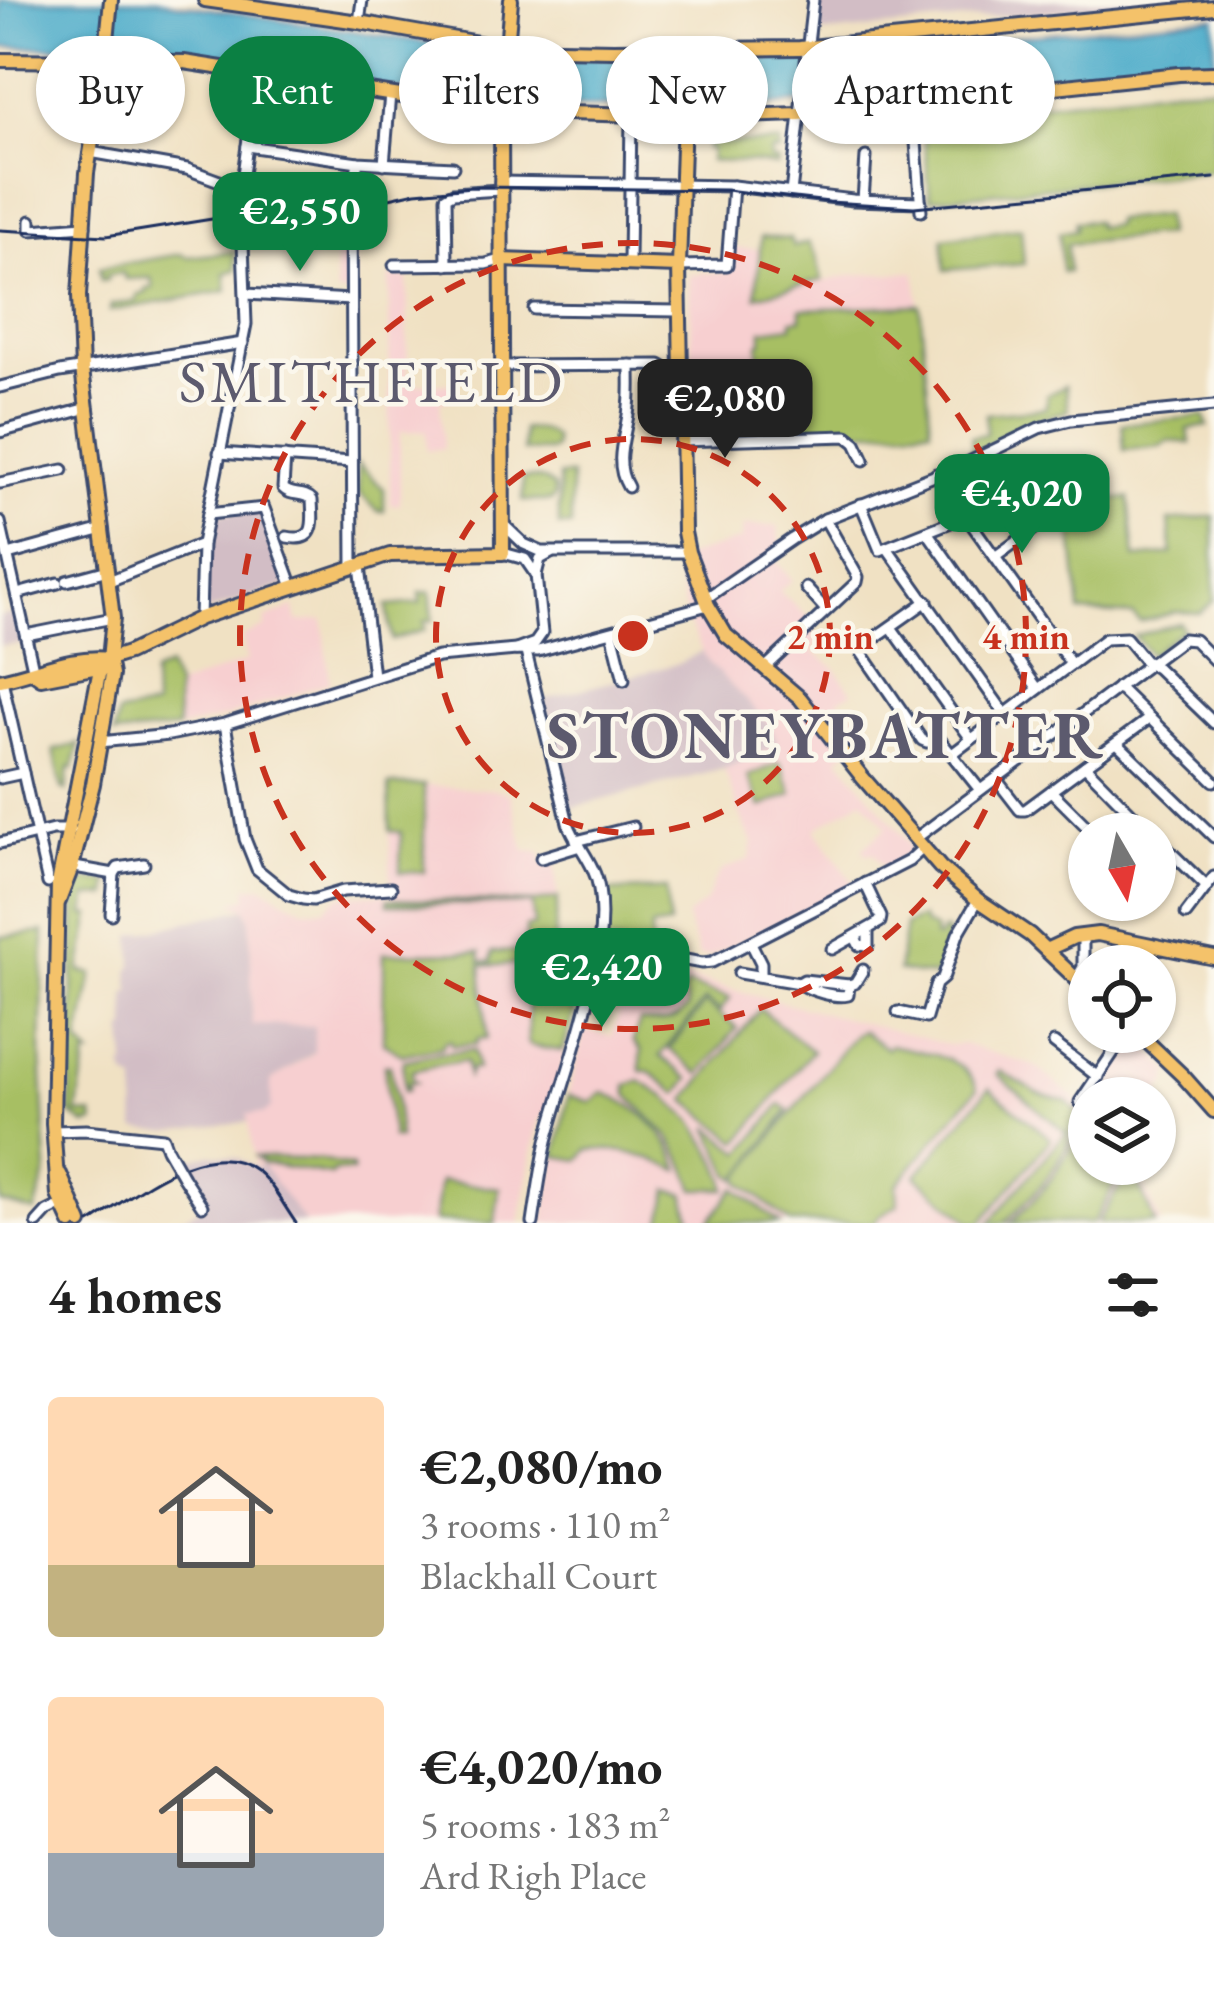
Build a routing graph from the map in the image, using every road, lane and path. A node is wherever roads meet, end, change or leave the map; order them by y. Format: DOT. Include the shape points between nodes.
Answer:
graph roads {
  1 [pos="111,0"];
  2 [pos="205,0"];
  3 [pos="362,0"];
  4 [pos="511,0"];
  5 [pos="813,0"];
  6 [pos="1214,7"];
  7 [pos="359,22"];
  8 [pos="107,36"];
  9 [pos="430,36"];
  10 [pos="508,36"];
  11 [pos="810,36"];
  12 [pos="952,36"];
  13 [pos="0,60"];
  14 [pos="36,60"];
  15 [pos="1214,73"];
  16 [pos="1055,88"];
  17 [pos="375,92"];
  18 [pos="390,94"];
  19 [pos="399,95"];
  20 [pos="88,144"];
  21 [pos="91,144"];
  22 [pos="501,144"];
  23 [pos="631,144"];
  24 [pos="683,144"];
  25 [pos="796,144"];
  26 [pos="916,144"];
  27 [pos="247,146"];
  28 [pos="90,150"];
  29 [pos="866,157"];
  30 [pos="358,162"];
  31 [pos="384,164"];
  32 [pos="453,167"];
  33 [pos="681,184"];
  34 [pos="500,186"];
  35 [pos="733,186"];
  36 [pos="241,187"];
  37 [pos="631,188"];
  38 [pos="790,193"];
  39 [pos="351,200"];
  40 [pos="863,200"];
  41 [pos="31,221"];
  42 [pos="85,226"];
  43 [pos="501,260"];
  44 [pos="629,262"];
  45 [pos="394,265"];
  46 [pos="447,265"];
  47 [pos="679,266"];
  48 [pos="246,294"];
  49 [pos="351,300"];
  50 [pos="534,308"];
  51 [pos="679,311"];
  52 [pos="243,343"];
  53 [pos="679,352"];
  54 [pos="631,365"];
  55 [pos="660,365"];
  56 [pos="502,366"];
  57 [pos="82,369"];
  58 [pos="679,376"];
  59 [pos="0,387"];
  60 [pos="1214,406"];
  61 [pos="88,408"];
  62 [pos="0,432"];
  63 [pos="681,441"];
  64 [pos="219,453"];
  65 [pos="284,458"];
  66 [pos="864,460"];
  67 [pos="352,462"];
  68 [pos="63,470"];
  69 [pos="936,474"];
  70 [pos="0,483"];
  71 [pos="628,487"];
  72 [pos="861,504"];
  73 [pos="208,514"];
  74 [pos="966,516"];
  75 [pos="825,519"];
  76 [pos="0,522"];
  77 [pos="503,524"];
  78 [pos="1038,526"];
  79 [pos="103,529"];
  80 [pos="928,532"];
  81 [pos="287,537"];
  82 [pos="202,544"];
  83 [pos="888,549"];
  84 [pos="688,552"];
  85 [pos="503,553"];
  86 [pos="551,553"];
  87 [pos="8,555"];
  88 [pos="995,557"];
  89 [pos="356,567"];
  90 [pos="536,575"];
  91 [pos="108,576"];
  92 [pos="293,587"];
  93 [pos="806,588"];
  94 [pos="17,594"];
  95 [pos="706,602"];
  96 [pos="927,602"];
  97 [pos="826,610"];
  98 [pos="113,618"];
  99 [pos="200,618"];
  100 [pos="891,627"];
  101 [pos="613,632"];
  102 [pos="26,635"];
  103 [pos="521,651"];
  104 [pos="109,659"];
  105 [pos="1214,660"];
  106 [pos="1072,664"];
  107 [pos="1151,664"];
  108 [pos="766,667"];
  109 [pos="76,672"];
  110 [pos="34,674"];
  111 [pos="374,676"];
  112 [pos="1,680"];
  113 [pos="624,680"];
  114 [pos="1118,688"];
  115 [pos="1038,689"];
  116 [pos="94,702"];
  117 [pos="1005,714"];
  118 [pos="1150,718"];
  119 [pos="1214,723"];
  120 [pos="226,724"];
  121 [pos="971,739"];
  122 [pos="95,741"];
  123 [pos="1118,743"];
  124 [pos="952,754"];
  125 [pos="1085,766"];
  126 [pos="23,772"];
  127 [pos="0,778"];
  128 [pos="996,778"];
  129 [pos="1214,781"];
  130 [pos="980,790"];
  131 [pos="1051,791"];
  132 [pos="1073,813"];
  133 [pos="1131,813"];
  134 [pos="632,827"];
  135 [pos="75,831"];
  136 [pos="36,833"];
  137 [pos="1214,837"];
  138 [pos="0,843"];
  139 [pos="920,843"];
  140 [pos="578,844"];
  141 [pos="541,858"];
  142 [pos="1176,859"];
  143 [pos="144,864"];
  144 [pos="67,866"];
  145 [pos="114,874"];
  146 [pos="1214,877"];
  147 [pos="48,883"];
  148 [pos="865,883"];
  149 [pos="1206,886"];
  150 [pos="391,888"];
  151 [pos="978,900"];
  152 [pos="111,914"];
  153 [pos="1186,914"];
  154 [pos="1083,935"];
  155 [pos="751,943"];
  156 [pos="598,944"];
  157 [pos="1083,945"];
  158 [pos="832,949"];
  159 [pos="1046,950"];
  160 [pos="1214,958"];
  161 [pos="863,970"];
  162 [pos="1068,971"];
  163 [pos="739,973"];
  164 [pos="761,976"];
  165 [pos="898,1012"];
  166 [pos="1054,1043"];
  167 [pos="1113,1053"];
  168 [pos="1159,1053"];
  169 [pos="1098,1077"];
  170 [pos="1214,1111"];
  171 [pos="54,1131"];
  172 [pos="58,1167"];
  173 [pos="61,1204"];
  174 [pos="202,1206"];
  175 [pos="38,1223"];
  176 [pos="71,1223"];
  177 [pos="81,1223"];
  178 [pos="533,1223"];
  1 -- 8 [label="main road"];
  2 -- 7 [label="main road"];
  3 -- 7 [label="street"];
  4 -- 10 [label="main road"];
  5 -- 11 [label="street"];
  6 -- 12 [label="main road"];
  7 -- 9 [label="main road"];
  13 -- 14 [label="main road"];
  15 -- 16 [label="main road"];
  17 -- 18 [label="main road"];
  18 -- 19 [label="main road"];
  18 -- 31 [label="street"];
  20 -- 28 [label="main road"];
  21 -- 28 [label="main road"];
  22 -- 34 [label="main road"];
  23 -- 37 [label="street"];
  24 -- 33 [label="main road"];
  25 -- 38 [label="street"];
  26 -- 40 [label="street" via="921,206"];
  27 -- 30 [label="street"];
  27 -- 36 [label="street"];
  28 -- 36 [label="street"];
  28 -- 42 [label="main road"];
  29 -- 40 [label="street"];
  30 -- 31 [label="street"];
  30 -- 39 [label="street"];
  31 -- 32 [label="street"];
  33 -- 35 [label="street"];
  33 -- 37 [label="street"];
  33 -- 47 [label="main road"];
  34 -- 37 [label="street"];
  34 -- 43 [label="main road"];
  34 -- 46 [label="street" via="446,197"];
  35 -- 38 [label="street"];
  35 -- 47 [label="street" via="727,265"];
  36 -- 39 [label="street"];
  36 -- 48 [label="street"];
  37 -- 44 [label="street"];
  38 -- 40 [label="street"];
  39 -- 49 [label="street"];
  41 -- 42 [label="street" via="32,230"];
  42 -- 57 [label="main road"];
  43 -- 44 [label="main road"];
  43 -- 46 [label="street"];
  43 -- 56 [label="main road"];
  44 -- 47 [label="main road"];
  45 -- 46 [label="street"];
  47 -- 51 [label="main road"];
  48 -- 49 [label="street"];
  48 -- 52 [label="street"];
  49 -- 67 [label="street"];
  50 -- 51 [label="street"];
  51 -- 53 [label="main road"];
  52 -- 57 [label="street"];
  52 -- 64 [label="street"];
  53 -- 55 [label="street"];
  53 -- 58 [label="main road"];
  54 -- 55 [label="street"];
  54 -- 56 [label="street"];
  54 -- 71 [label="street" via="621,447"];
  55 -- 58 [label="street"];
  56 -- 77 [label="main road"];
  57 -- 59 [label="street"];
  57 -- 61 [label="main road"];
  58 -- 63 [label="main road"];
  60 -- 69 [label="street" via="1056,423"];
  61 -- 62 [label="street"];
  61 -- 79 [label="main road"];
  63 -- 66 [label="street" via="848,436"];
  63 -- 84 [label="main road"];
  64 -- 65 [label="street"];
  64 -- 73 [label="street"];
  65 -- 67 [label="street"];
  65 -- 81 [label="street" via="283,488 312,500 312,530"];
  67 -- 89 [label="street"];
  68 -- 70 [label="street"];
  69 -- 72 [label="street"];
  69 -- 74 [label="street"];
  72 -- 75 [label="street"];
  72 -- 83 [label="street" via="878,547"];
  73 -- 82 [label="street"];
  73 -- 92 [label="street" via="264,508"];
  74 -- 80 [label="street"];
  74 -- 88 [label="street"];
  75 -- 95 [label="street"];
  75 -- 97 [label="street" via="859,579"];
  76 -- 87 [label="street"];
  77 -- 85 [label="main road"];
  77 -- 86 [label="street" via="532,549"];
  78 -- 88 [label="street"];
  79 -- 87 [label="street"];
  79 -- 91 [label="main road"];
  80 -- 83 [label="street"];
  80 -- 115 [label="street"];
  82 -- 91 [label="street"];
  82 -- 99 [label="street"];
  83 -- 96 [label="street"];
  84 -- 86 [label="street"];
  84 -- 95 [label="main road"];
  85 -- 89 [label="main road" via="404,553"];
  85 -- 90 [label="street" via="525,559"];
  86 -- 90 [label="street"];
  87 -- 94 [label="street"];
  88 -- 106 [label="street"];
  89 -- 92 [label="main road"];
  89 -- 111 [label="street"];
  90 -- 103 [label="street" via="542,633"];
  91 -- 94 [label="street"];
  91 -- 98 [label="main road"];
  92 -- 99 [label="main road"];
  93 -- 97 [label="street"];
  94 -- 102 [label="street"];
  95 -- 101 [label="street"];
  95 -- 108 [label="main road" via="726,635"];
  96 -- 100 [label="street"];
  96 -- 117 [label="street"];
  97 -- 108 [label="street"];
  98 -- 102 [label="street"];
  98 -- 104 [label="main road"];
  99 -- 104 [label="main road"];
  100 -- 121 [label="street"];
  100 -- 124 [label="street" via="862,646 867,662 922,740 940,740"];
  101 -- 103 [label="street"];
  101 -- 113 [label="street"];
  102 -- 110 [label="street"];
  103 -- 111 [label="street" via="438,657"];
  103 -- 140 [label="street"];
  104 -- 109 [label="main road"];
  104 -- 110 [label="main road"];
  104 -- 116 [label="main road"];
  104 -- 122 [label="main road"];
  105 -- 107 [label="street" via="1183,639"];
  106 -- 107 [label="street" via="1105,639 1126,638"];
  106 -- 115 [label="street"];
  107 -- 114 [label="street"];
  107 -- 119 [label="street"];
  108 -- 139 [label="main road"];
  109 -- 110 [label="main road"];
  109 -- 116 [label="main road"];
  110 -- 112 [label="main road"];
  111 -- 120 [label="street"];
  112 -- 126 [label="street"];
  114 -- 118 [label="street"];
  114 -- 128 [label="street"];
  115 -- 117 [label="street"];
  116 -- 122 [label="main road"];
  117 -- 121 [label="street"];
  118 -- 123 [label="street"];
  118 -- 129 [label="street"];
  120 -- 122 [label="street"];
  120 -- 150 [label="street" via="257,869 303,899"];
  121 -- 124 [label="street"];
  122 -- 135 [label="main road"];
  123 -- 125 [label="street"];
  123 -- 137 [label="street"];
  124 -- 130 [label="street"];
  125 -- 131 [label="street"];
  125 -- 133 [label="street"];
  126 -- 127 [label="street"];
  126 -- 136 [label="street"];
  128 -- 130 [label="street"];
  128 -- 131 [label="street" via="1022,810"];
  130 -- 139 [label="street"];
  131 -- 132 [label="street"];
  134 -- 140 [label="street"];
  135 -- 136 [label="street"];
  135 -- 144 [label="main road"];
  136 -- 138 [label="street"];
  136 -- 147 [label="street"];
  139 -- 148 [label="street" via="909,861"];
  139 -- 151 [label="main road"];
  140 -- 141 [label="street"];
  140 -- 156 [label="street" via="599,889"];
  142 -- 149 [label="street"];
  143 -- 145 [label="street"];
  144 -- 145 [label="street"];
  144 -- 171 [label="main road" via="59,901"];
  145 -- 152 [label="street"];
  146 -- 149 [label="street"];
  148 -- 155 [label="street"];
  148 -- 158 [label="street" via="880,922 868,930 868,946 855,937"];
  149 -- 153 [label="street"];
  151 -- 159 [label="main road"];
  151 -- 165 [label="street" via="926,1018"];
  154 -- 157 [label="street"];
  154 -- 159 [label="main road"];
  154 -- 160 [label="main road"];
  155 -- 156 [label="street" via="703,963"];
  155 -- 164 [label="street"];
  156 -- 178 [label="street"];
  159 -- 162 [label="main road"];
  161 -- 164 [label="street" via="849,985"];
  163 -- 164 [label="street"];
  166 -- 169 [label="street"];
  167 -- 169 [label="street"];
  168 -- 170 [label="main road"];
  171 -- 172 [label="main road"];
  171 -- 174 [label="street, bridge" via="164,1138"];
  172 -- 173 [label="main road"];
  172 -- 177 [label="main road"];
  173 -- 175 [label="street"];
  173 -- 176 [label="main road"];
}
